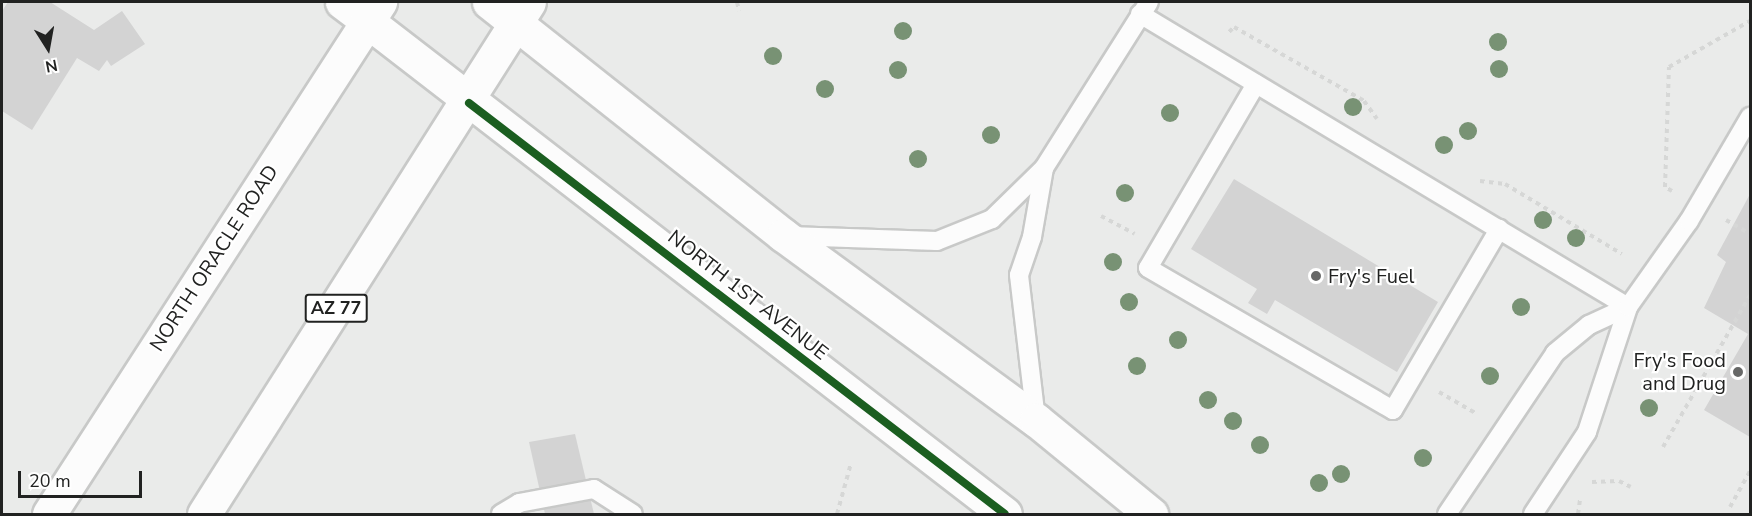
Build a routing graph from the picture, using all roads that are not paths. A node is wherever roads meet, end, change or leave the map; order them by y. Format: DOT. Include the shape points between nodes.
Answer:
graph roads {
  1 [pos="489,2"];
  2 [pos="363,8"];
  3 [pos="1145,8"];
  4 [pos="522,12"];
  5 [pos="1256,84"];
  6 [pos="469,103"];
  7 [pos="1750,117"];
  8 [pos="1044,168"];
  9 [pos="1499,230"];
  10 [pos="783,235"];
  11 [pos="1628,307"];
  12 [pos="1036,420"];
  13 [pos="49,514"];
  14 [pos="204,514"];
  15 [pos="501,514"];
  16 [pos="633,514"];
  17 [pos="1005,514"];
  18 [pos="1151,514"];
  19 [pos="1447,514"];
  20 [pos="1533,514"];
  1 -- 4 [label="main road"];
  2 -- 6 [label="main road, NORTH 1ST AVENUE"];
  2 -- 13 [label="main road, NORTH ORACLE ROAD"];
  3 -- 5 [label="lane"];
  3 -- 8 [label="lane"];
  4 -- 6 [label="main road, AZ 77"];
  4 -- 10 [label="main road"];
  5 -- 9 [label="lane"];
  5 -- 9 [label="lane" via="1148,268 1393,410"];
  6 -- 14 [label="main road, AZ 77"];
  6 -- 17 [label="main road, NORTH 1ST AVENUE"];
  7 -- 11 [label="lane" via="1689,221"];
  8 -- 10 [label="lane" via="992,219 965,234 907,243"];
  8 -- 12 [label="lane" via="1032,237 1019,275"];
  9 -- 11 [label="lane"];
  10 -- 12 [label="main road"];
  11 -- 19 [label="lane" via="1589,325 1555,353"];
  11 -- 20 [label="lane" via="1587,432"];
  12 -- 18 [label="main road"];
  15 -- 16 [label="lane" via="519,503 594,489"];
}
